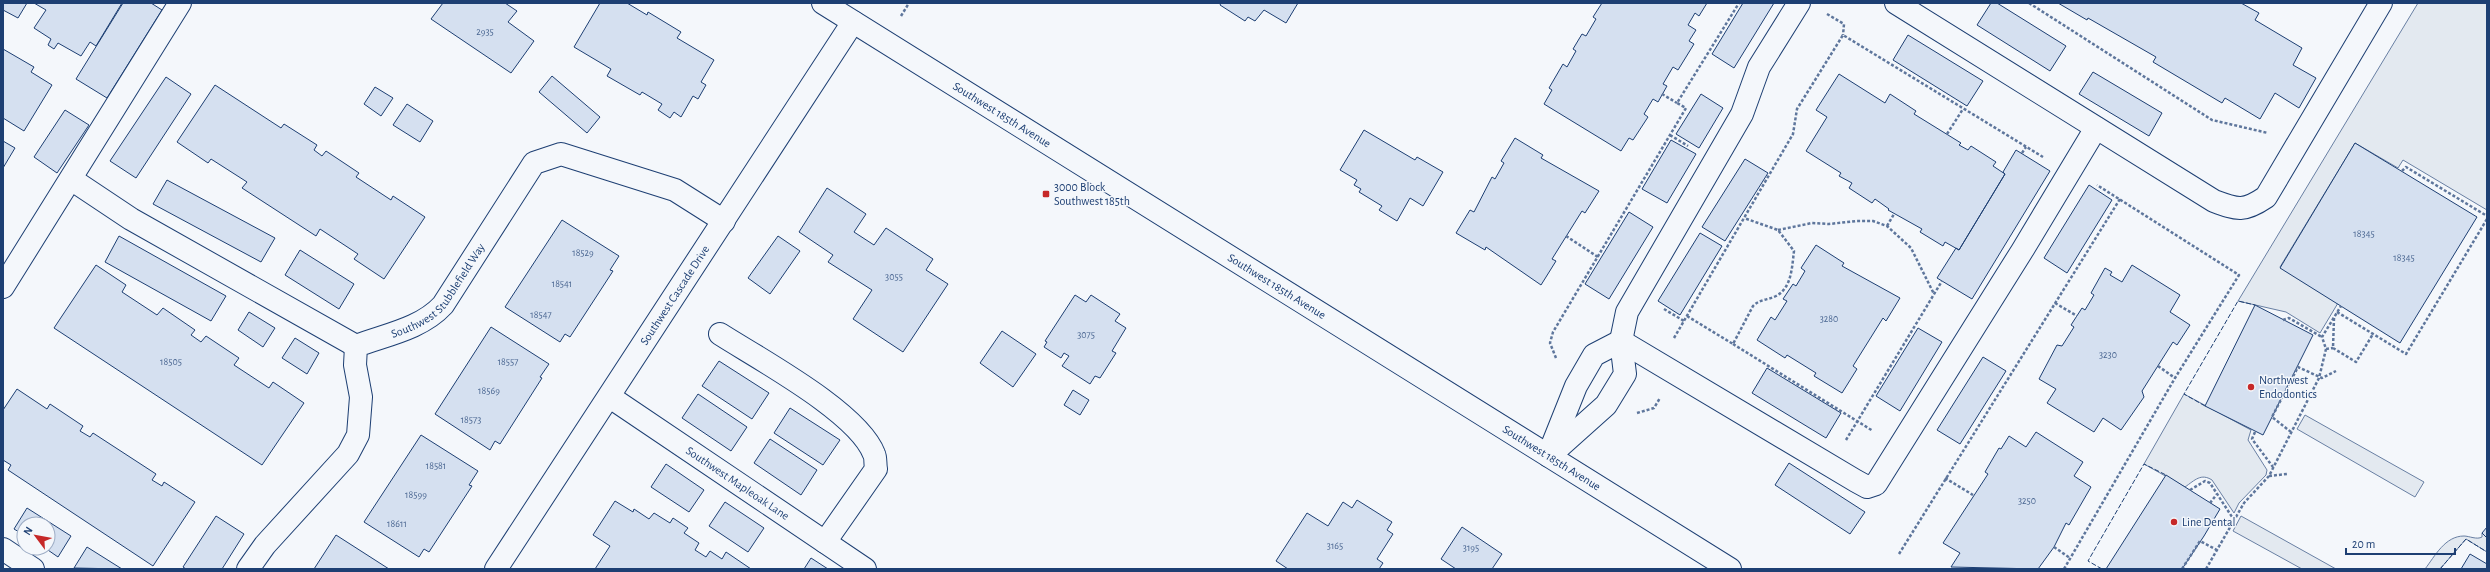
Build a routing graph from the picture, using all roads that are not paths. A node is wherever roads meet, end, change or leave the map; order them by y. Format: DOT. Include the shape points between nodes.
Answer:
graph roads {
  1 [pos="180,3"];
  2 [pos="823,3"];
  3 [pos="1798,3"];
  4 [pos="1896,3"];
  5 [pos="2381,3"];
  6 [pos="853,22"];
  7 [pos="2096,128"];
  8 [pos="71,179"];
  9 [pos="724,221"];
  10 [pos="3,287"];
  11 [pos="720,334"];
  12 [pos="1621,341"];
  13 [pos="356,346"];
  14 [pos="610,397"];
  15 [pos="1549,456"];
  16 [pos="825,542"];
  17 [pos="3,549"];
  18 [pos="33,569"];
  19 [pos="248,569"];
  20 [pos="496,569"];
  21 [pos="865,569"];
  22 [pos="1730,569"];
  1 -- 8 [label="street"];
  2 -- 6 [label="street, Southwest 185th Avenue"];
  3 -- 12 [label="street" via="1759,67 1742,114 1627,312"];
  4 -- 7 [label="street"];
  5 -- 7 [label="street" via="2266,197 2250,208 2232,208 2214,201"];
  6 -- 9 [label="street, Southwest Cascade Drive"];
  6 -- 15 [label="street, Southwest 185th Avenue"];
  7 -- 12 [label="street" via="1876,484 1867,487"];
  8 -- 10 [label="street"];
  8 -- 13 [label="street" via="131,219"];
  9 -- 13 [label="street, Southwest Stubblefield Way" via="675,190 561,154 534,163 443,305 433,316"];
  9 -- 14 [label="street, Southwest Cascade Drive"];
  11 -- 16 [label="street" via="840,411 861,433 875,454 876,469"];
  12 -- 15 [label="street" via="1594,355 1576,386"];
  12 -- 15 [label="street" via="1625,374 1606,405"];
  13 -- 19 [label="street" via="355,365 361,397 358,435 348,454 265,545"];
  14 -- 16 [label="street, Southwest Mapleoak Lane"];
  14 -- 20 [label="street, Southwest Cascade Drive"];
  15 -- 22 [label="street, Southwest 185th Avenue"];
  16 -- 21 [label="street, Southwest Mapleoak Lane"];
  17 -- 18 [label="street"];
}
